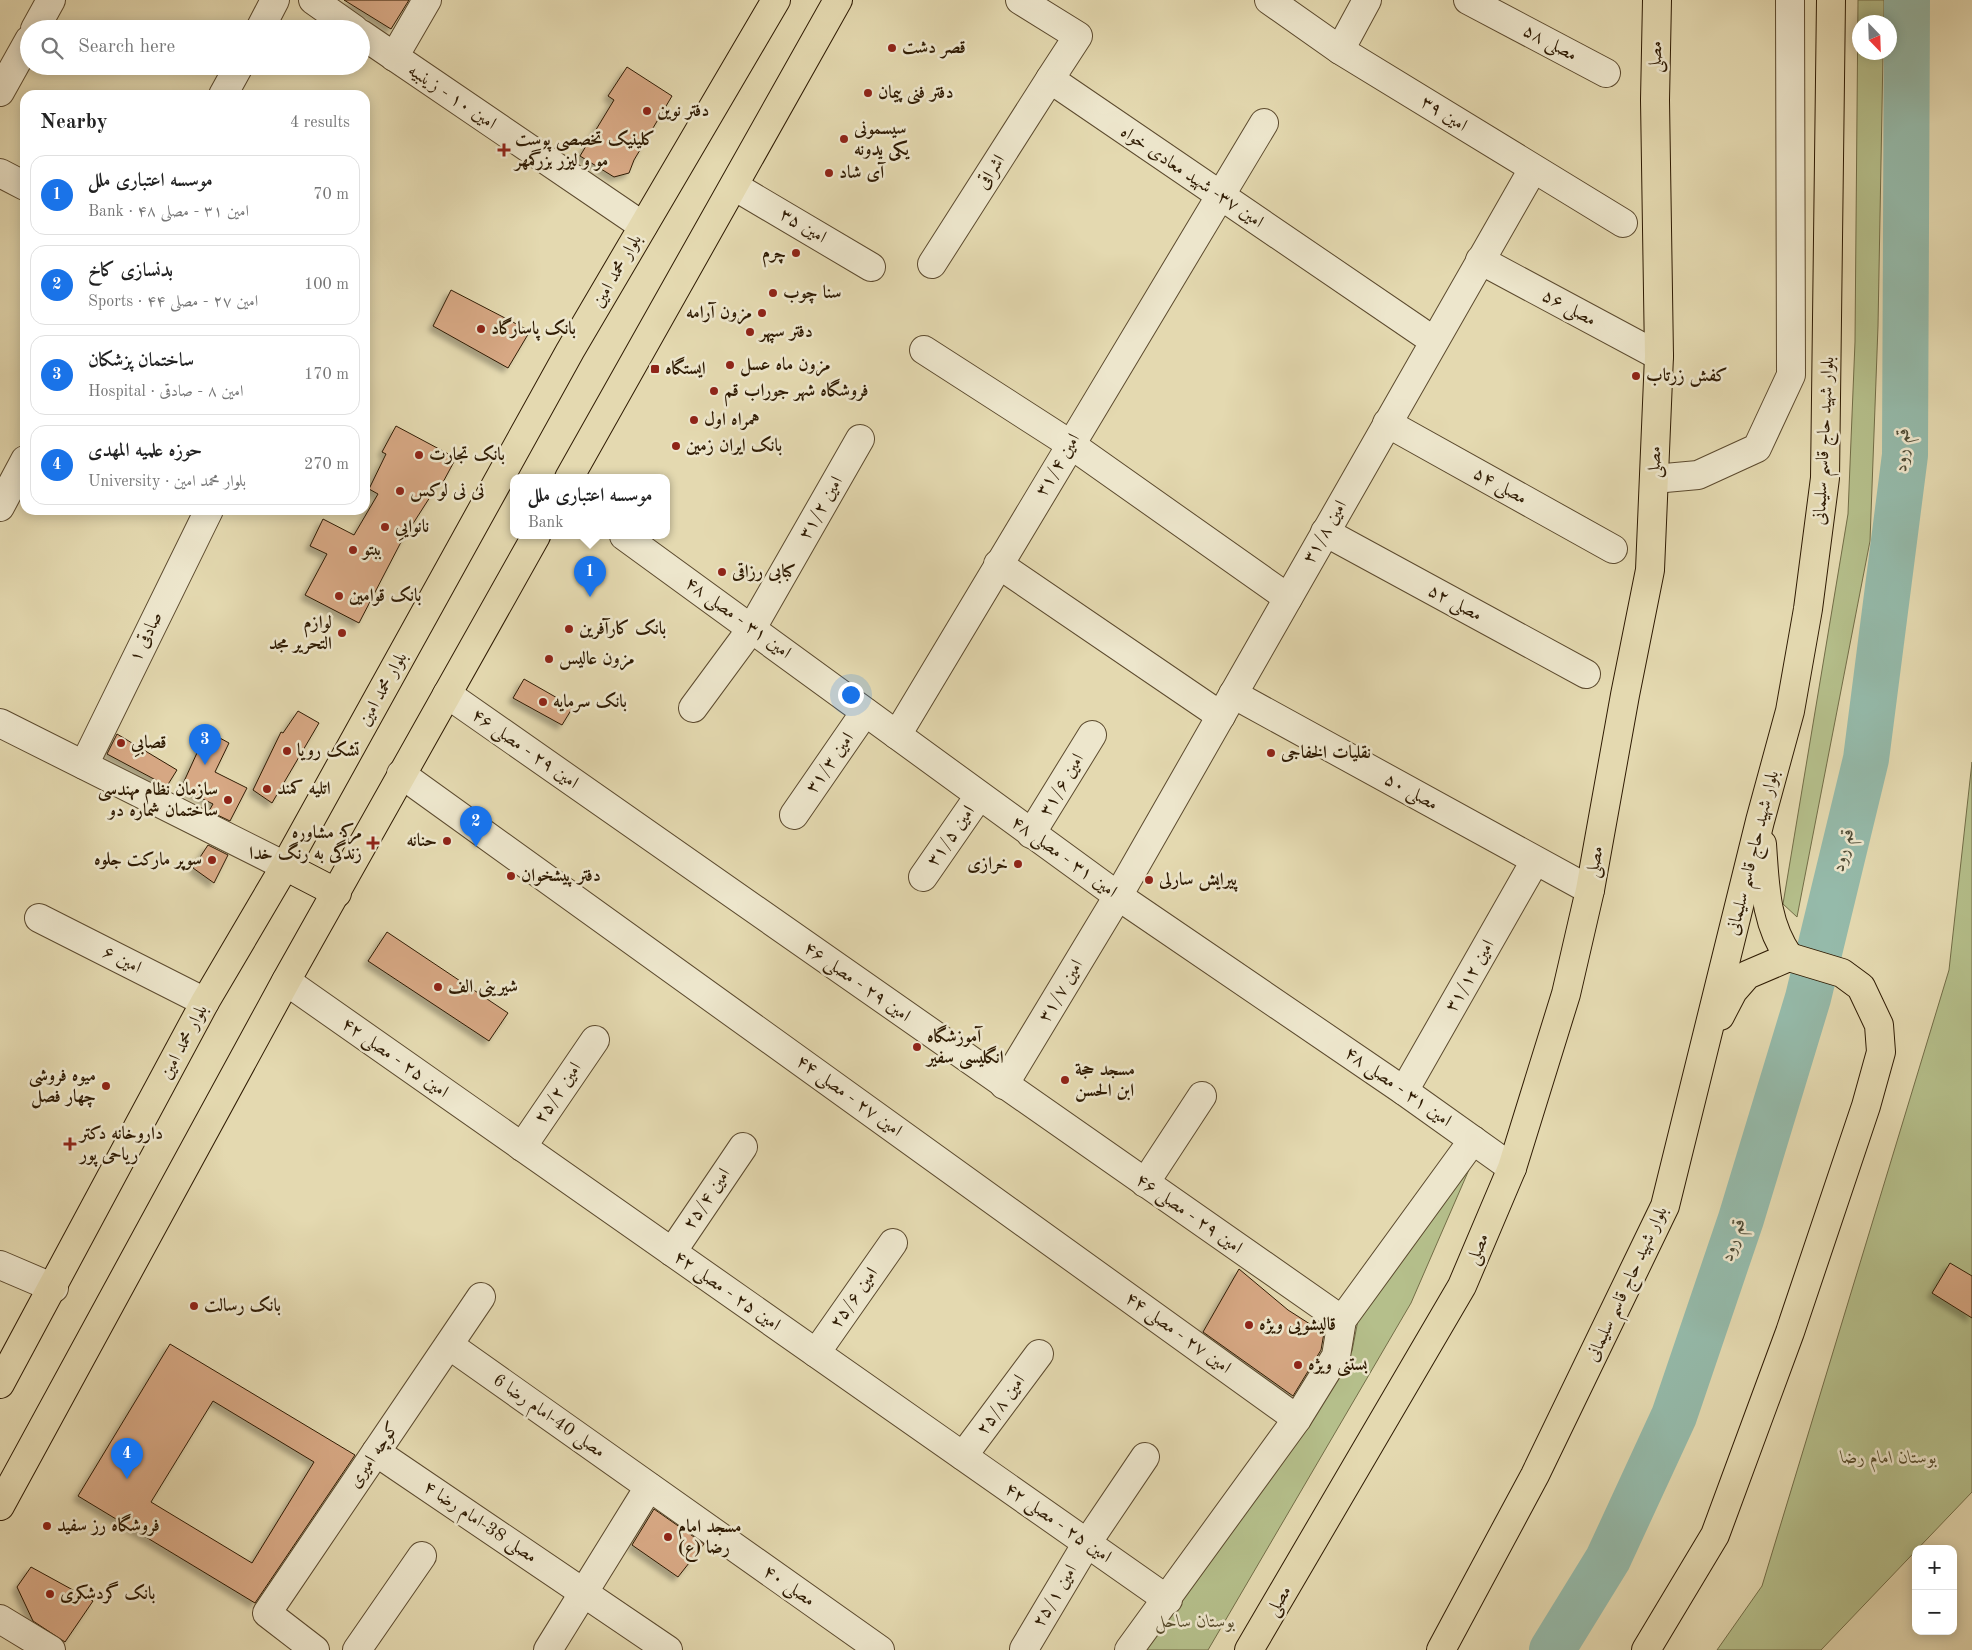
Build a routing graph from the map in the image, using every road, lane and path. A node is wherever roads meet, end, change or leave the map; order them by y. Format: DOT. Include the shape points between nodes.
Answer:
graph roads {
  1 [pos="51,0"];
  2 [pos="276,0"];
  3 [pos="314,0"];
  4 [pos="427,0"];
  5 [pos="776,0"];
  6 [pos="838,0"];
  7 [pos="1020,0"];
  8 [pos="1269,0"];
  9 [pos="1367,0"];
  10 [pos="1468,0"];
  11 [pos="1657,0"];
  12 [pos="1790,0"];
  13 [pos="1831,0"];
  14 [pos="40,20"];
  15 [pos="265,20"];
  16 [pos="342,20"];
  17 [pos="370,40"];
  18 [pos="1340,50"];
  19 [pos="20,56"];
  20 [pos="394,57"];
  21 [pos="1606,72"];
  22 [pos="234,75"];
  23 [pos="1050,79"];
  24 [pos="226,90"];
  25 [pos="0,92"];
  26 [pos="1264,123"];
  27 [pos="1533,169"];
  28 [pos="0,173"];
  29 [pos="20,183"];
  30 [pos="734,186"];
  31 [pos="1219,196"];
  32 [pos="1623,223"];
  33 [pos="643,226"];
  34 [pos="1480,260"];
  35 [pos="932,264"];
  36 [pos="871,267"];
  37 [pos="1434,341"];
  38 [pos="924,350"];
  39 [pos="1659,356"];
  40 [pos="1387,424"];
  41 [pos="860,439"];
  42 [pos="1070,444"];
  43 [pos="20,469"];
  44 [pos="571,474"];
  45 [pos="1654,479"];
  46 [pos="0,507"];
  47 [pos="207,515"];
  48 [pos="1324,532"];
  49 [pos="534,539"];
  50 [pos="628,539"];
  51 [pos="1613,549"];
  52 [pos="998,564"];
  53 [pos="1288,598"];
  54 [pos="752,628"];
  55 [pos="1586,674"];
  56 [pos="447,694"];
  57 [pos="1227,705"];
  58 [pos="693,708"];
  59 [pos="865,712"];
  60 [pos="0,722"];
  61 [pos="896,735"];
  62 [pos="1092,735"];
  63 [pos="84,765"];
  64 [pos="401,774"];
  65 [pos="979,796"];
  66 [pos="794,815"];
  67 [pos="1760,821"];
  68 [pos="1032,834"];
  69 [pos="1535,861"];
  70 [pos="285,866"];
  71 [pos="923,877"];
  72 [pos="1590,890"];
  73 [pos="336,893"];
  74 [pos="1118,896"];
  75 [pos="39,918"];
  76 [pos="1789,958"];
  77 [pos="286,981"];
  78 [pos="205,1002"];
  79 [pos="595,1040"];
  80 [pos="1703,1049"];
  81 [pos="1004,1085"];
  82 [pos="1404,1090"];
  83 [pos="1202,1096"];
  84 [pos="1473,1140"];
  85 [pos="522,1147"];
  86 [pos="742,1147"];
  87 [pos="1512,1168"];
  88 [pos="1145,1183"];
  89 [pos="893,1243"];
  90 [pos="672,1252"];
  91 [pos="0,1265"];
  92 [pos="54,1288"];
  93 [pos="481,1298"];
  94 [pos="1342,1320"];
  95 [pos="449,1345"];
  96 [pos="816,1353"];
  97 [pos="1039,1354"];
  98 [pos="0,1384"];
  99 [pos="1297,1419"];
  100 [pos="376,1452"];
  101 [pos="963,1456"];
  102 [pos="1145,1457"];
  103 [pos="649,1487"];
  104 [pos="0,1506"];
  105 [pos="1086,1543"];
  106 [pos="422,1556"];
  107 [pos="584,1592"];
  108 [pos="1168,1600"];
  109 [pos="0,1619"];
  110 [pos="1024,1649"];
  111 [pos="51,1650"];
  112 [pos="315,1650"];
  113 [pos="358,1650"];
  114 [pos="548,1650"];
  115 [pos="668,1650"];
  116 [pos="880,1650"];
  117 [pos="1129,1650"];
  118 [pos="1249,1650"];
  119 [pos="1441,1650"];
  120 [pos="1646,1650"];
  1 -- 14 [label="street"];
  2 -- 15 [label="street"];
  3 -- 16 [label="street"];
  4 -- 20 [label="street"];
  5 -- 33 [label="main road, بلوار محمد امین"];
  6 -- 30 [label="main road"];
  7 -- 23 [label="street" via="1078,36"];
  8 -- 18 [label="street, امین ۳۹"];
  9 -- 18 [label="street"];
  10 -- 21 [label="street, مصلی ۵۸"];
  11 -- 39 [label="main road, مصلی" via="1655,100"];
  12 -- 45 [label="street" via="1791,375 1757,448 1698,475"];
  13 -- 67 [label="main road, بلوار شهید حاج قاسم سلیمانی" via="1826,478 1790,711"];
  17 -- 20 [label="street, امین ۱۰ - زینبیه"];
  18 -- 27 [label="street, امین ۳۹"];
  19 -- 25 [label="street"];
  20 -- 33 [label="street, امین ۱۰ - زینبیه"];
  22 -- 24 [label="street"];
  23 -- 31 [label="street, امین ۳۷- شهید معادی خواه"];
  23 -- 35 [label="street, اشراقی"];
  26 -- 31 [label="street, امین ۳۱/۴"];
  27 -- 32 [label="street, امین ۳۹"];
  27 -- 34 [label="street, امین ۳۱/۸"];
  28 -- 29 [label="street"];
  30 -- 36 [label="street, امین ۳۵"];
  30 -- 44 [label="main road"];
  31 -- 37 [label="street, امین ۳۷- شهید معادی خواه"];
  31 -- 42 [label="street, امین ۳۱/۴"];
  33 -- 70 [label="main road, بلوار محمد امین" via="570,351"];
  34 -- 37 [label="street, امین ۳۱/۸"];
  34 -- 39 [label="street, مصلی ۵۶"];
  37 -- 40 [label="street, امین ۳۱/۸"];
  38 -- 42 [label="street"];
  39 -- 45 [label="main road, مصلی"];
  40 -- 48 [label="street, امین ۳۱/۸"];
  40 -- 51 [label="street, مصلی ۵۴"];
  41 -- 54 [label="street, امین ۳۱/۲"];
  42 -- 52 [label="street, امین ۳۱/۴"];
  42 -- 53 [label="street"];
  43 -- 46 [label="street"];
  45 -- 72 [label="main road, مصلی" via="1650,570"];
  47 -- 63 [label="street, صادقی ۱"];
  48 -- 53 [label="street, امین ۳۱/۸"];
  48 -- 55 [label="street, مصلی ۵۲"];
  49 -- 56 [label="main road"];
  50 -- 54 [label="street, امین ۳۱ - مصلی ۴۸"];
  52 -- 57 [label="street, مصلی ۵۰"];
  52 -- 61 [label="street, امین ۳۱/۴"];
  53 -- 57 [label="street, امین ۳۱/۸"];
  54 -- 58 [label="street, امین ۳۱/۲"];
  54 -- 59 [label="street, امین ۳۱ - مصلی ۴۸"];
  56 -- 64 [label="main road"];
  56 -- 81 [label="street, امین ۲۹ - مصلی ۴۶"];
  57 -- 69 [label="street, مصلی ۵۰"];
  57 -- 74 [label="street, امین ۳۱/۸"];
  59 -- 61 [label="street, امین ۳۱ - مصلی ۴۸"];
  59 -- 66 [label="street, امین ۳۱/۳"];
  60 -- 63 [label="street"];
  61 -- 65 [label="street, امین ۳۱ - مصلی ۴۸"];
  62 -- 68 [label="street, امین ۳۱/۶"];
  63 -- 70 [label="street"];
  64 -- 73 [label="main road"];
  64 -- 99 [label="street, امین ۲۷ - مصلی ۴۴"];
  65 -- 68 [label="street, امین ۳۱ - مصلی ۴۸"];
  65 -- 71 [label="street, امین ۳۱/۵"];
  67 -- 76 [label="main road" via="1766,902 1777,940"];
  67 -- 80 [label="main road, بلوار شهید حاج قاسم سلیمانی"];
  68 -- 74 [label="street, امین ۳۱ - مصلی ۴۸"];
  69 -- 72 [label="street, مصلی ۵۰"];
  69 -- 82 [label="street, امین ۳۱/۱۲"];
  70 -- 73 [label="main road"];
  70 -- 78 [label="main road, بلوار محمد امین"];
  72 -- 87 [label="main road, مصلی" via="1566,994"];
  73 -- 77 [label="main road"];
  74 -- 81 [label="street, امین ۳۱/۷"];
  74 -- 82 [label="street, امین ۳۱ - مصلی ۴۸"];
  75 -- 78 [label="street, امین ۶"];
  76 -- 80 [label="main road" via="1766,966 1742,981 1733,991"];
  76 -- 120 [label="main road" via="1842,973 1861,987 1879,1025 1880,1052 1866,1106 1790,1332 1716,1535"];
  77 -- 85 [label="street, امین ۲۵ - مصلی ۴۲"];
  77 -- 104 [label="main road"];
  78 -- 92 [label="main road, بلوار محمد امین"];
  79 -- 85 [label="street, امین ۲۵/۲"];
  80 -- 119 [label="main road, بلوار شهید حاج قاسم سلیمانی" via="1665,1206 1535,1475"];
  81 -- 88 [label="street, امین ۲۹ - مصلی ۴۶"];
  82 -- 84 [label="street, امین ۳۱ - مصلی ۴۸"];
  83 -- 88 [label="street"];
  84 -- 87 [label="street, امین ۳۱ - مصلی ۴۸"];
  84 -- 94 [label="street"];
  85 -- 90 [label="street, امین ۲۵ - مصلی ۴۲"];
  86 -- 90 [label="street, امین ۲۵/۴"];
  87 -- 118 [label="main road, مصلی" via="1462,1286"];
  88 -- 94 [label="street, امین ۲۹ - مصلی ۴۶"];
  89 -- 96 [label="street, امین ۲۵/۶"];
  90 -- 96 [label="street, امین ۲۵ - مصلی ۴۲"];
  91 -- 92 [label="street"];
  92 -- 98 [label="main road, بلوار محمد امین"];
  93 -- 95 [label="street, کوچه امیری"];
  94 -- 99 [label="street" via="1336,1356"];
  95 -- 100 [label="street, کوچه امیری"];
  95 -- 103 [label="street, مصلی 40-امام رضا 6"];
  96 -- 101 [label="street, امین ۲۵ - مصلی ۴۲"];
  97 -- 101 [label="street, امین ۲۵/۸"];
  99 -- 108 [label="street"];
  100 -- 107 [label="street, مصلی 38-امام رضا ۴"];
  100 -- 112 [label="street, کوچه امیری" via="267,1613"];
  101 -- 105 [label="street, امین ۲۵ - مصلی ۴۲"];
  102 -- 105 [label="street, امین ۲۵/۱"];
  103 -- 107 [label="street"];
  103 -- 116 [label="street, مصلی ۴۰"];
  105 -- 108 [label="street, امین ۲۵ - مصلی ۴۲"];
  105 -- 110 [label="street, امین ۲۵/۱"];
  106 -- 113 [label="street"];
  107 -- 114 [label="street"];
  107 -- 115 [label="street, مصلی 38-امام رضا ۴"];
  108 -- 117 [label="street"];
  109 -- 111 [label="street"];
}
